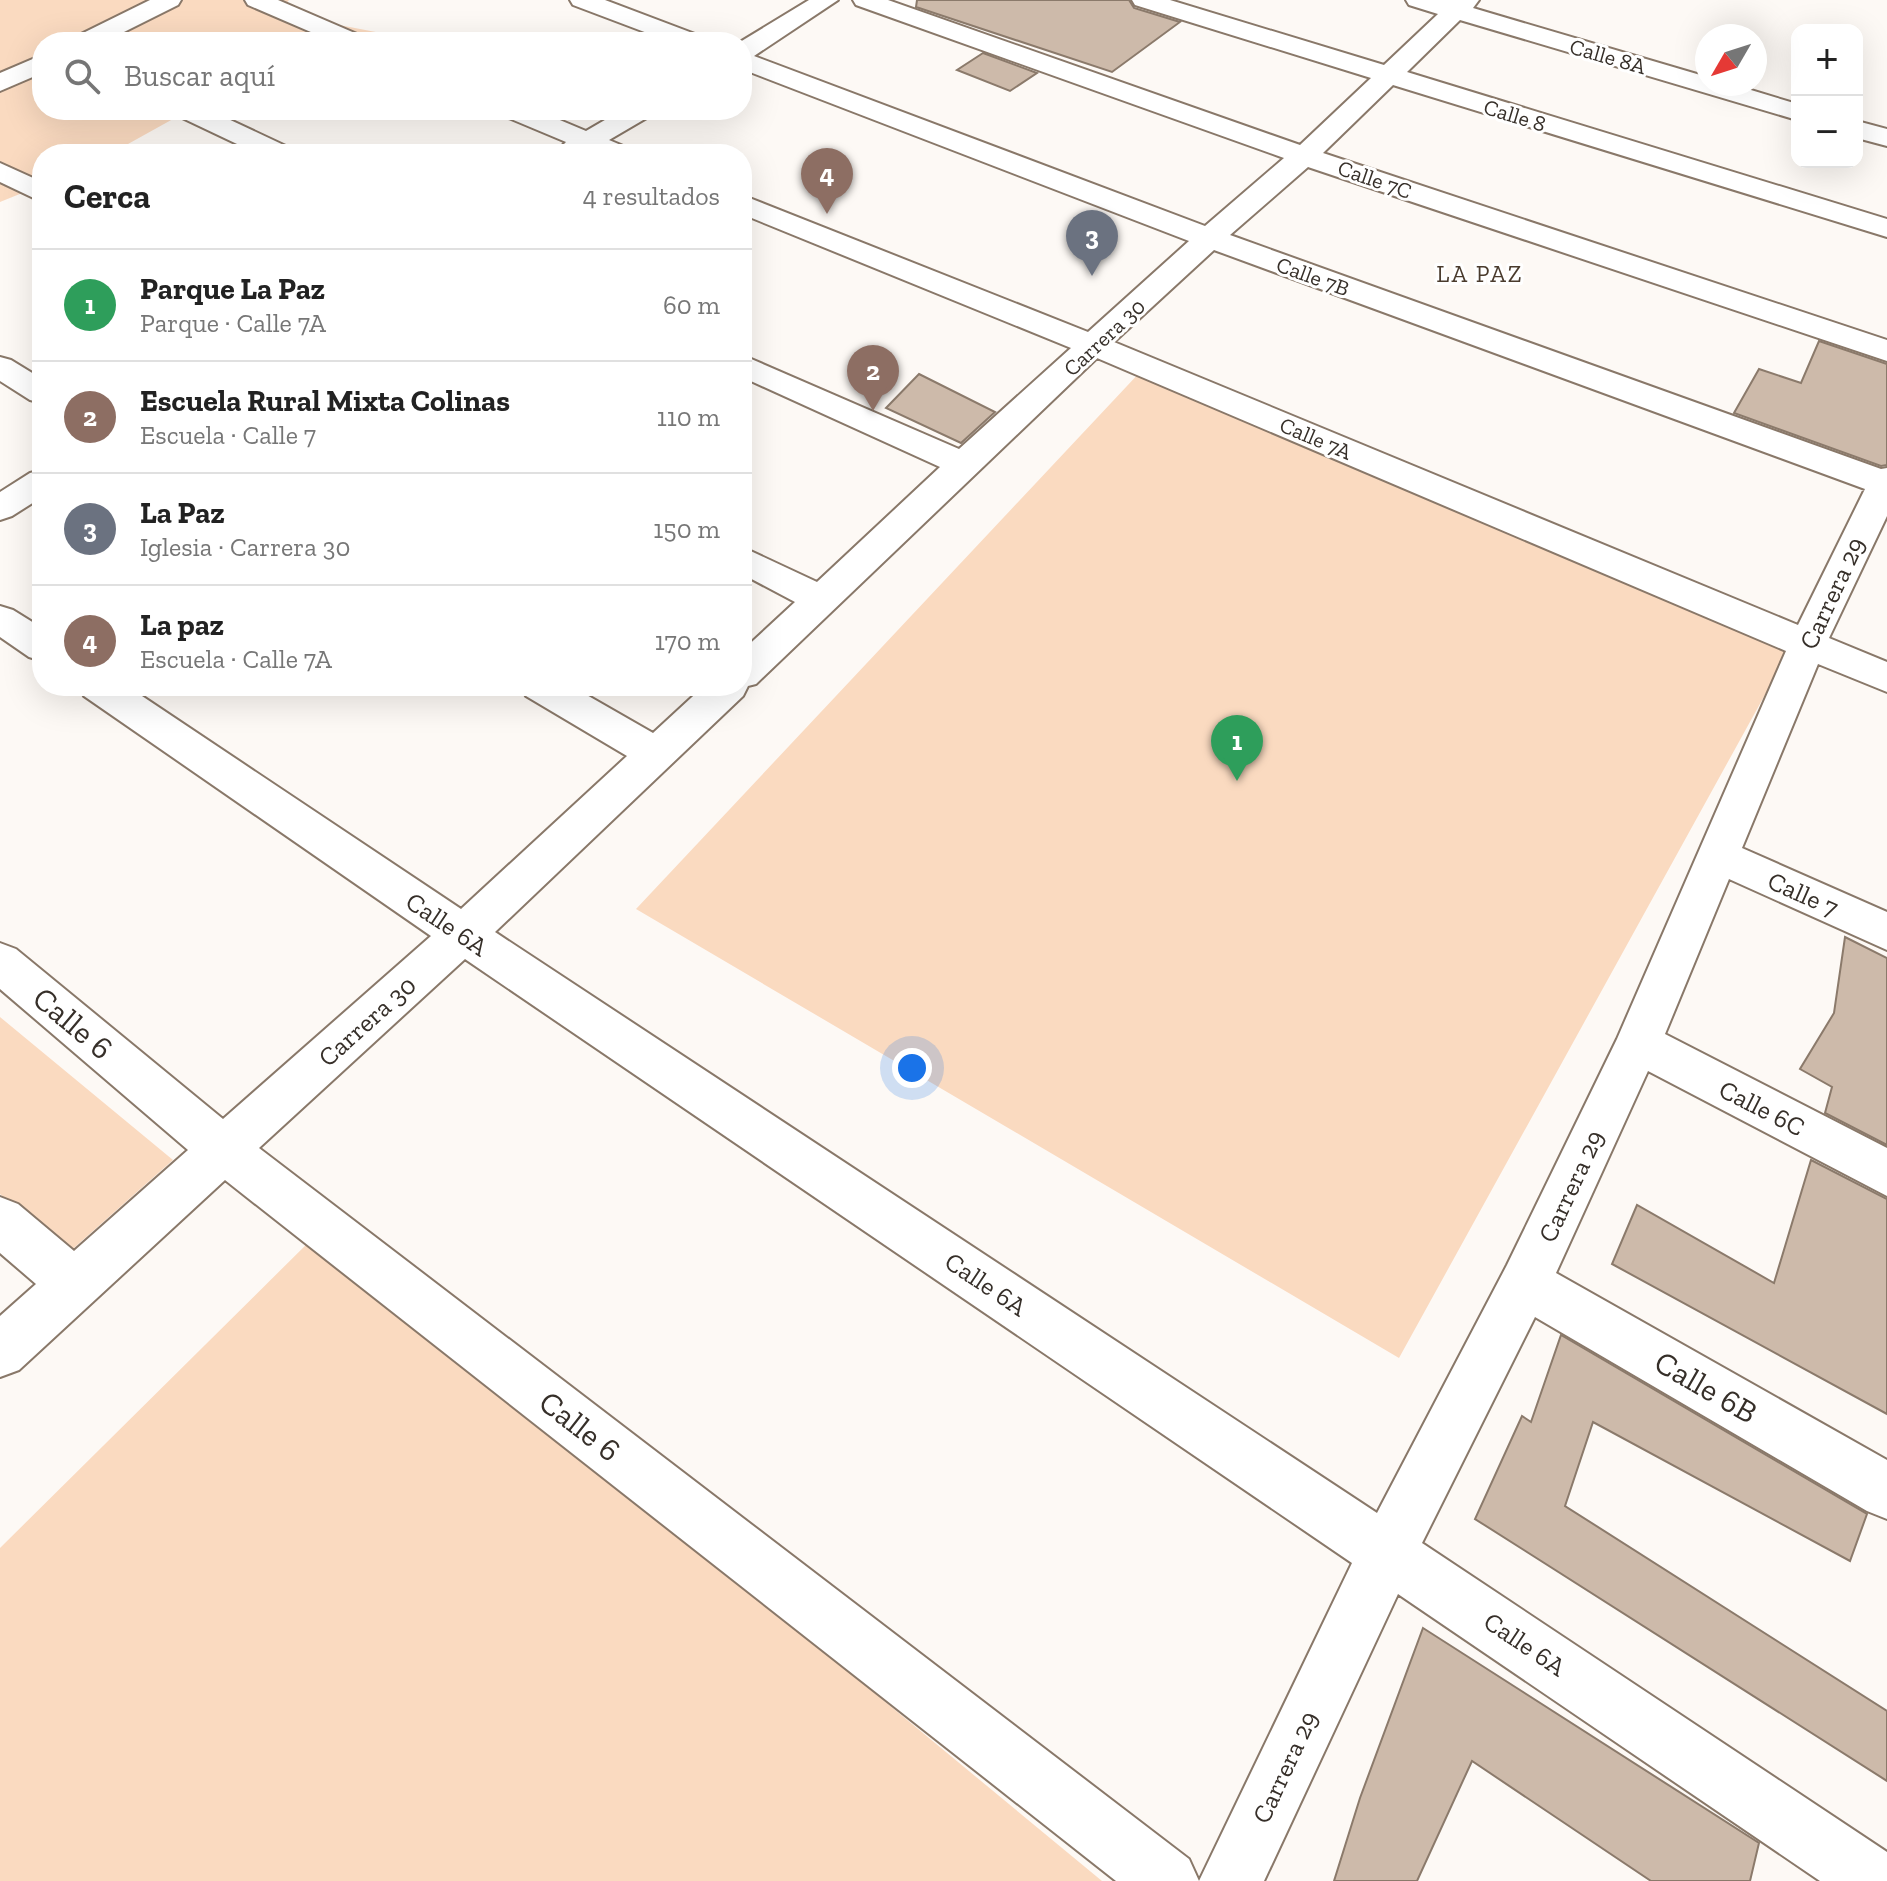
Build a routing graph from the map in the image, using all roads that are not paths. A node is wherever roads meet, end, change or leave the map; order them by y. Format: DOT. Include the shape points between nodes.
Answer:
graph roads {
  1 [pos="169,0"];
  2 [pos="257,0"];
  3 [pos="582,0"];
  4 [pos="826,0"];
  5 [pos="865,0"];
  6 [pos="1144,0"];
  7 [pos="1418,0"];
  8 [pos="1461,5"];
  9 [pos="104,32"];
  10 [pos="332,32"];
  11 [pos="667,32"];
  12 [pos="752,46"];
  13 [pos="752,64"];
  14 [pos="32,68"];
  15 [pos="1388,76"];
  16 [pos="0,83"];
  17 [pos="1791,110"];
  18 [pos="208,120"];
  19 [pos="530,120"];
  20 [pos="624,120"];
  21 [pos="1863,131"];
  22 [pos="1887,138"];
  23 [pos="259,144"];
  24 [pos="570,144"];
  25 [pos="584,144"];
  26 [pos="1304,156"];
  27 [pos="0,171"];
  28 [pos="32,188"];
  29 [pos="752,208"];
  30 [pos="1887,228"];
  31 [pos="1209,238"];
  32 [pos="1095,346"];
  33 [pos="1887,351"];
  34 [pos="0,367"];
  35 [pos="752,369"];
  36 [pos="32,387"];
  37 [pos="963,464"];
  38 [pos="1886,482"];
  39 [pos="32,487"];
  40 [pos="0,508"];
  41 [pos="752,564"];
  42 [pos="822,600"];
  43 [pos="0,619"];
  44 [pos="32,640"];
  45 [pos="1807,645"];
  46 [pos="752,665"];
  47 [pos="1887,678"];
  48 [pos="113,696"];
  49 [pos="557,696"];
  50 [pos="718,696"];
  51 [pos="656,754"];
  52 [pos="1719,856"];
  53 [pos="1887,932"];
  54 [pos="462,935"];
  55 [pos="0,962"];
  56 [pos="1638,1043"];
  57 [pos="224,1150"];
  58 [pos="1887,1173"];
  59 [pos="0,1221"];
  60 [pos="1525,1283"];
  61 [pos="75,1285"];
  62 [pos="0,1351"];
  63 [pos="1887,1491"];
  64 [pos="1388,1551"];
  65 [pos="1167,1881"];
  66 [pos="1231,1881"];
  67 [pos="1875,1881"];
  1 -- 9 [label="street"];
  2 -- 10 [label="street"];
  3 -- 11 [label="street"];
  4 -- 12 [label="street"];
  5 -- 26 [label="street, Calle 7C"];
  6 -- 15 [label="street, Calle 8"];
  7 -- 8 [label="street, Calle 8A"];
  8 -- 15 [label="street, Carrera 30"];
  8 -- 17 [label="street, Calle 8A"];
  13 -- 31 [label="street, Calle 7B"];
  14 -- 16 [label="street"];
  15 -- 26 [label="street, Carrera 30"];
  15 -- 30 [label="street, Calle 8"];
  18 -- 23 [label="street"];
  19 -- 24 [label="street"];
  20 -- 25 [label="street"];
  21 -- 22 [label="street"];
  26 -- 31 [label="street, Carrera 30"];
  26 -- 33 [label="street, Calle 7C"];
  27 -- 28 [label="street"];
  29 -- 32 [label="street, Calle 7A"];
  31 -- 32 [label="street, Carrera 30"];
  31 -- 38 [label="street, Calle 7B"];
  32 -- 37 [label="street, Carrera 30"];
  32 -- 45 [label="street, Calle 7A"];
  34 -- 36 [label="street"];
  35 -- 37 [label="street"];
  37 -- 42 [label="street, Carrera 30"];
  38 -- 45 [label="street, Carrera 29"];
  39 -- 40 [label="street"];
  41 -- 42 [label="street"];
  42 -- 46 [label="street, Carrera 30"];
  43 -- 44 [label="street"];
  45 -- 47 [label="street, Calle 7A"];
  45 -- 52 [label="street, Carrera 29"];
  48 -- 54 [label="street, Calle 6A"];
  49 -- 51 [label="street"];
  50 -- 51 [label="street, Carrera 30"];
  51 -- 54 [label="street, Carrera 30"];
  52 -- 53 [label="street, Calle 7"];
  52 -- 56 [label="street, Carrera 29"];
  54 -- 57 [label="street, Carrera 30"];
  54 -- 64 [label="street, Calle 6A"];
  55 -- 57 [label="street, Calle 6"];
  56 -- 58 [label="street, Calle 6C"];
  56 -- 60 [label="street, Carrera 29"];
  57 -- 61 [label="street, Carrera 30"];
  57 -- 65 [label="street, Calle 6"];
  59 -- 61 [label="street"];
  60 -- 63 [label="street, Calle 6B"];
  60 -- 64 [label="street, Carrera 29"];
  61 -- 62 [label="street, Carrera 30"];
  64 -- 66 [label="street, Carrera 29"];
  64 -- 67 [label="street, Calle 6A"];
}
